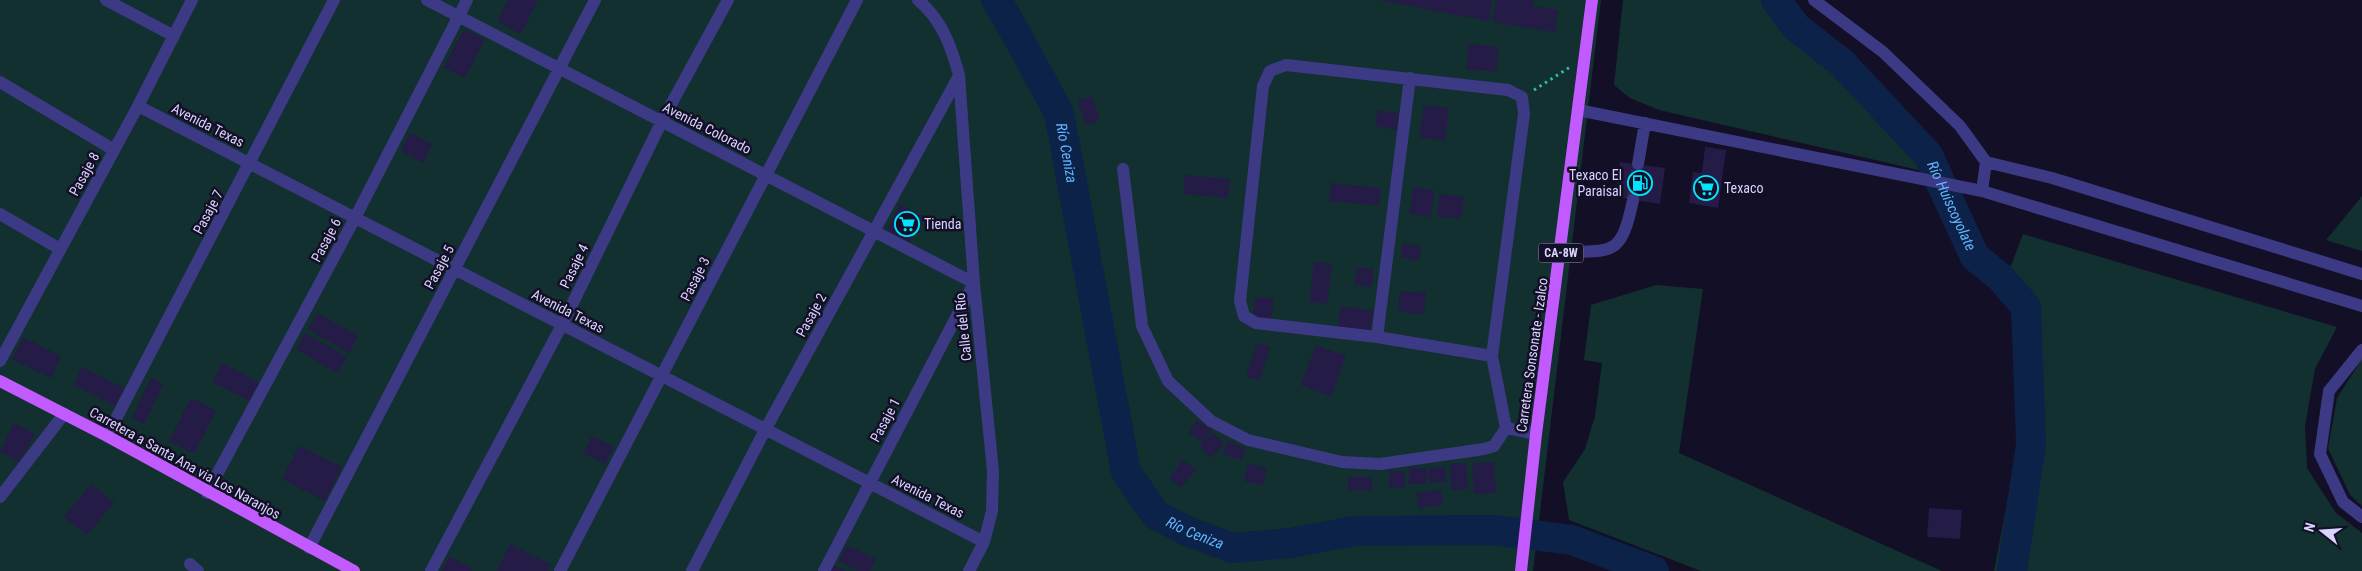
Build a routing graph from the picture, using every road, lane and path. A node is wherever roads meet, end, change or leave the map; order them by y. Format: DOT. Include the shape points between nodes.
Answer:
graph roads {
  1 [pos="106,0"];
  2 [pos="192,0"];
  3 [pos="334,0"];
  4 [pos="427,0"];
  5 [pos="468,0"];
  6 [pos="595,0"];
  7 [pos="728,0"];
  8 [pos="857,0"];
  9 [pos="918,0"];
  10 [pos="1592,0"];
  11 [pos="1814,0"];
  12 [pos="459,17"];
  13 [pos="174,36"];
  14 [pos="1584,58"];
  15 [pos="559,68"];
  16 [pos="959,75"];
  17 [pos="1410,78"];
  18 [pos="0,82"];
  19 [pos="1522,97"];
  20 [pos="138,106"];
  21 [pos="1578,110"];
  22 [pos="662,122"];
  23 [pos="1645,123"];
  24 [pos="114,150"];
  25 [pos="1986,162"];
  26 [pos="250,164"];
  27 [pos="1638,164"];
  28 [pos="1123,169"];
  29 [pos="765,175"];
  30 [pos="1982,191"];
  31 [pos="1633,200"];
  32 [pos="0,214"];
  33 [pos="355,218"];
  34 [pos="874,232"];
  35 [pos="60,250"];
  36 [pos="1561,252"];
  37 [pos="455,270"];
  38 [pos="2362,274"];
  39 [pos="974,283"];
  40 [pos="2362,306"];
  41 [pos="562,325"];
  42 [pos="1377,337"];
  43 [pos="2362,350"];
  44 [pos="1492,356"];
  45 [pos="0,361"];
  46 [pos="662,376"];
  47 [pos="0,381"];
  48 [pos="64,414"];
  49 [pos="1506,428"];
  50 [pos="765,430"];
  51 [pos="1536,434"];
  52 [pos="107,436"];
  53 [pos="869,483"];
  54 [pos="207,493"];
  55 [pos="0,497"];
  56 [pos="2362,517"];
  57 [pos="984,542"];
  58 [pos="309,548"];
  59 [pos="354,571"];
  60 [pos="431,571"];
  61 [pos="560,571"];
  62 [pos="692,571"];
  63 [pos="824,571"];
  64 [pos="969,571"];
  65 [pos="1521,571"];
  1 -- 13 [label="street"];
  2 -- 13 [label="street, Pasaje 8"];
  3 -- 26 [label="street, Pasaje 7"];
  4 -- 12 [label="street, Avenida Colorado"];
  5 -- 12 [label="street, Pasaje 6"];
  6 -- 15 [label="street, Pasaje 5"];
  7 -- 22 [label="street, Pasaje 4"];
  8 -- 29 [label="street, Pasaje 3"];
  9 -- 16 [label="street, Calle del Río" via="939,24 952,47"];
  10 -- 14 [label="main road, Carretera Sonsonate - Izalco / CA-8W"];
  11 -- 25 [label="street" via="1883,52 1960,126"];
  12 -- 15 [label="street, Avenida Colorado"];
  12 -- 33 [label="street, Pasaje 6"];
  13 -- 20 [label="street, Pasaje 8"];
  14 -- 19 [label="path"];
  14 -- 21 [label="main road, Carretera Sonsonate - Izalco / CA-8W"];
  15 -- 22 [label="street, Avenida Colorado"];
  15 -- 37 [label="street, Pasaje 5"];
  16 -- 34 [label="street, Pasaje 2"];
  16 -- 39 [label="street, Calle del Río"];
  17 -- 19 [label="street" via="1508,90"];
  17 -- 42 [label="street"];
  17 -- 42 [label="street" via="1286,65 1270,71 1263,86 1240,301 1244,316 1256,323"];
  18 -- 24 [label="street"];
  19 -- 44 [label="street" via="1524,114"];
  20 -- 24 [label="street, Pasaje 8"];
  20 -- 26 [label="street, Avenida Texas"];
  21 -- 23 [label="street"];
  21 -- 36 [label="main road, Carretera Sonsonate - Izalco / CA-8W"];
  22 -- 29 [label="street, Avenida Colorado"];
  22 -- 41 [label="street, Pasaje 4"];
  23 -- 27 [label="street"];
  23 -- 30 [label="street"];
  24 -- 35 [label="street, Pasaje 8"];
  25 -- 30 [label="street"];
  25 -- 38 [label="street" via="2052,178"];
  26 -- 33 [label="street, Avenida Texas"];
  26 -- 52 [label="street, Pasaje 7"];
  28 -- 49 [label="street" via="1142,326 1168,381 1211,421 1248,440 1342,462 1380,464 1484,449 1494,446"];
  29 -- 34 [label="street, Avenida Colorado"];
  29 -- 46 [label="street, Pasaje 3"];
  30 -- 40 [label="street"];
  31 -- 36 [label="street" via="1627,229 1618,244 1603,251"];
  32 -- 35 [label="street"];
  33 -- 37 [label="street, Avenida Texas"];
  33 -- 54 [label="street, Pasaje 6"];
  34 -- 39 [label="street, Avenida Colorado"];
  34 -- 50 [label="street, Pasaje 2"];
  35 -- 45 [label="street, Pasaje 8"];
  36 -- 51 [label="main road, Carretera Sonsonate - Izalco / CA-8W"];
  37 -- 41 [label="street, Avenida Texas"];
  37 -- 58 [label="street, Pasaje 5"];
  39 -- 53 [label="street, Pasaje 1"];
  39 -- 57 [label="street, Calle del Río" via="993,470 992,511"];
  41 -- 46 [label="street, Avenida Texas"];
  41 -- 60 [label="street, Pasaje 4"];
  42 -- 44 [label="street"];
  43 -- 56 [label="street" via="2329,391 2320,454 2343,502"];
  44 -- 49 [label="street"];
  46 -- 50 [label="street, Avenida Texas"];
  46 -- 61 [label="street, Pasaje 3"];
  47 -- 48 [label="main road, Carretera a Santa Ana via Los Naranjos"];
  48 -- 52 [label="main road, Carretera a Santa Ana via Los Naranjos"];
  48 -- 55 [label="street"];
  49 -- 51 [label="street"];
  50 -- 53 [label="street, Avenida Texas"];
  50 -- 62 [label="street, Pasaje 2"];
  51 -- 65 [label="main road, Carretera Sonsonate - Izalco / CA-8W"];
  52 -- 54 [label="main road, Carretera a Santa Ana via Los Naranjos"];
  53 -- 57 [label="street, Avenida Texas"];
  53 -- 63 [label="street, Pasaje 1"];
  54 -- 58 [label="main road, Carretera a Santa Ana via Los Naranjos"];
  57 -- 64 [label="street, Calle del Río"];
  58 -- 59 [label="main road, Carretera a Santa Ana via Los Naranjos"];
}
